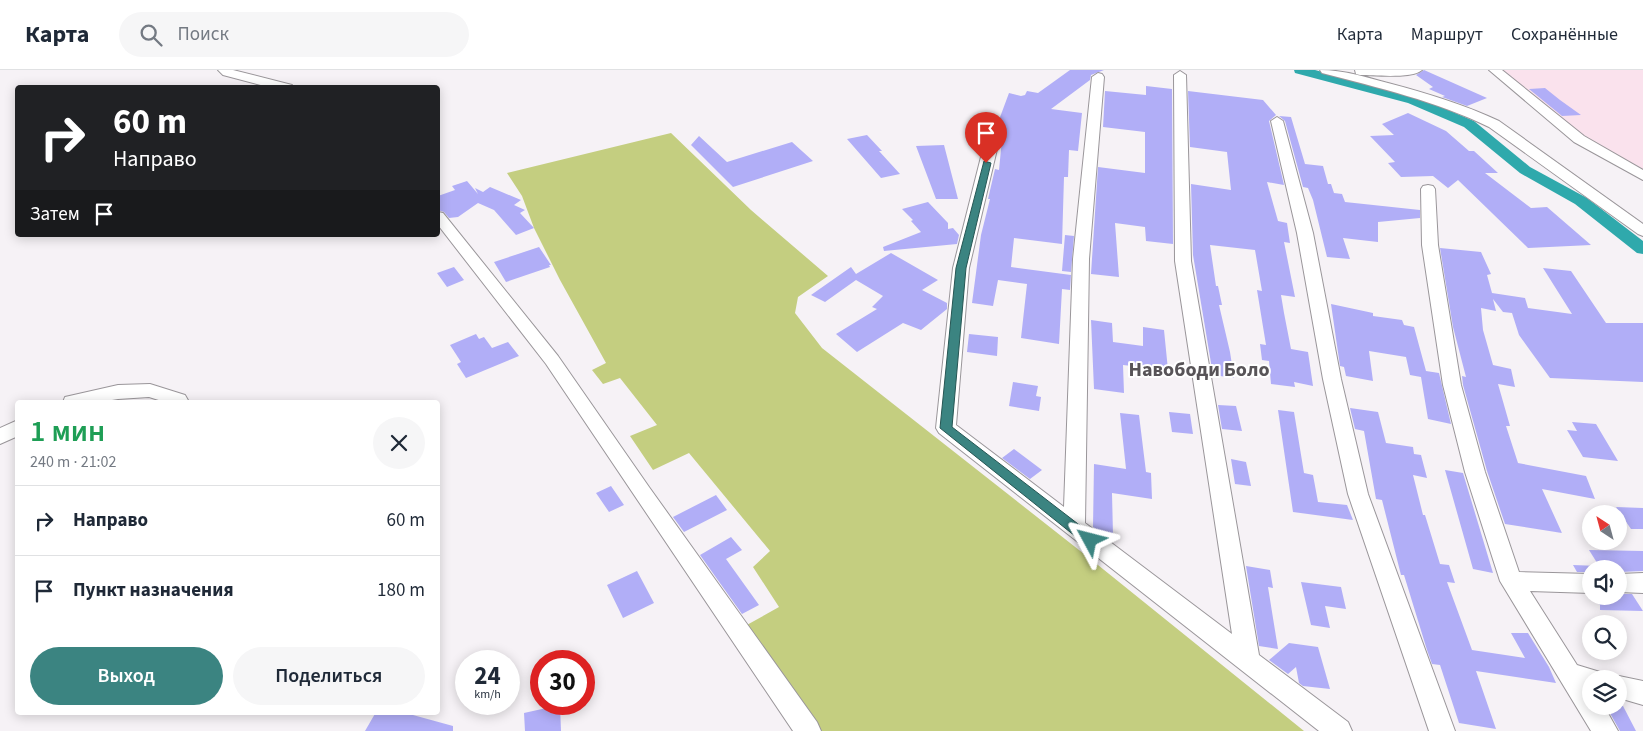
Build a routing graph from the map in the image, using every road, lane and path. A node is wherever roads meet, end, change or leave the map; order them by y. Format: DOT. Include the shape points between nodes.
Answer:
graph roads {
  1 [pos="224,70"];
  2 [pos="1326,70"];
  3 [pos="1342,70"];
  4 [pos="1416,70"];
  5 [pos="1495,70"];
  6 [pos="1180,75"];
  7 [pos="1098,77"];
  8 [pos="277,85"];
  9 [pos="1277,121"];
  10 [pos="991,145"];
  11 [pos="1643,176"];
  12 [pos="1428,189"];
  13 [pos="440,219"];
  14 [pos="1643,231"];
  15 [pos="81,400"];
  16 [pos="178,400"];
  17 [pos="15,429"];
  18 [pos="0,437"];
  19 [pos="1074,528"];
  20 [pos="1511,581"];
  21 [pos="1582,582"];
  22 [pos="1627,583"];
  23 [pos="1643,584"];
  24 [pos="1248,661"];
  25 [pos="1580,677"];
  26 [pos="1627,689"];
  27 [pos="1643,693"];
  28 [pos="808,731"];
  29 [pos="1339,731"];
  30 [pos="1442,731"];
  31 [pos="1605,731"];
  1 -- 8 [label="street"];
  2 -- 14 [label="street" via="1429,98 1494,124"];
  3 -- 4 [label="street"];
  5 -- 11 [label="street" via="1579,139"];
  6 -- 24 [label="street" via="1183,261"];
  7 -- 19 [label="street" via="1081,259"];
  9 -- 30 [label="street" via="1305,233 1332,379 1358,494"];
  10 -- 19 [label="street" via="961,268 946,428"];
  12 -- 20 [label="street" via="1430,245 1452,386 1475,472"];
  13 -- 28 [label="street" via="552,360"];
  15 -- 16 [label="street" via="118,392 150,390"];
  17 -- 18 [label="street"];
  19 -- 24 [label="street"];
  20 -- 21 [label="street"];
  20 -- 25 [label="street"];
  22 -- 23 [label="street"];
  24 -- 29 [label="street"];
  25 -- 31 [label="street"];
  26 -- 27 [label="street"];
}
